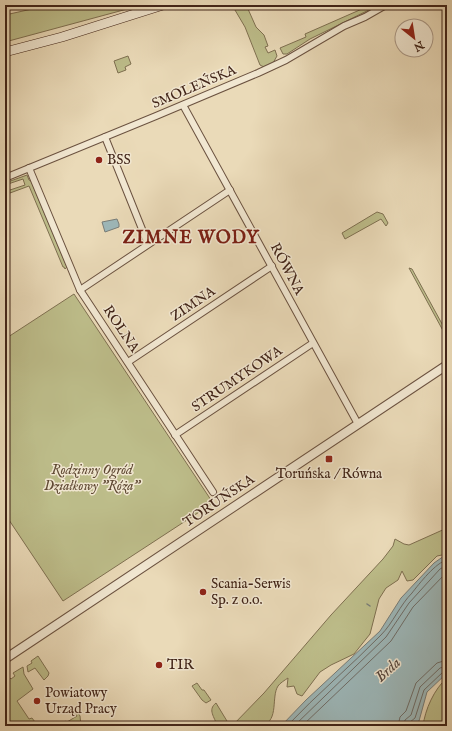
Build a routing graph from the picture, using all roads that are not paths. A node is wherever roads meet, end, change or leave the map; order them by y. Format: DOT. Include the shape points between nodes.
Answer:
graph roads {
  1 [pos="163,5"];
  2 [pos="386,5"];
  3 [pos="5,52"];
  4 [pos="183,105"];
  5 [pos="105,137"];
  6 [pos="29,168"];
  7 [pos="5,178"];
  8 [pos="230,190"];
  9 [pos="148,244"];
  10 [pos="272,266"];
  11 [pos="80,290"];
  12 [pos="313,343"];
  13 [pos="128,362"];
  14 [pos="447,365"];
  15 [pos="358,424"];
  16 [pos="175,434"];
  17 [pos="214,492"];
  18 [pos="5,659"];
  1 -- 3 [label="main road"];
  2 -- 4 [label="street, SMOLEŃSKA" via="286,60"];
  4 -- 5 [label="street, SMOLEŃSKA"];
  4 -- 8 [label="street, RÓWNA"];
  5 -- 6 [label="street, SMOLEŃSKA"];
  5 -- 9 [label="street"];
  6 -- 7 [label="street, SMOLEŃSKA"];
  6 -- 11 [label="street, ROLNA"];
  8 -- 9 [label="street"];
  8 -- 10 [label="street, RÓWNA"];
  9 -- 11 [label="street"];
  10 -- 12 [label="street, RÓWNA"];
  10 -- 13 [label="street, ZIMNA"];
  11 -- 13 [label="street, ROLNA"];
  12 -- 15 [label="street, RÓWNA"];
  12 -- 16 [label="street, STRUMYKOWA"];
  13 -- 16 [label="street, ROLNA"];
  14 -- 15 [label="street, TORUŃSKA"];
  15 -- 18 [label="street, TORUŃSKA"];
  16 -- 17 [label="street, ROLNA"];
}
